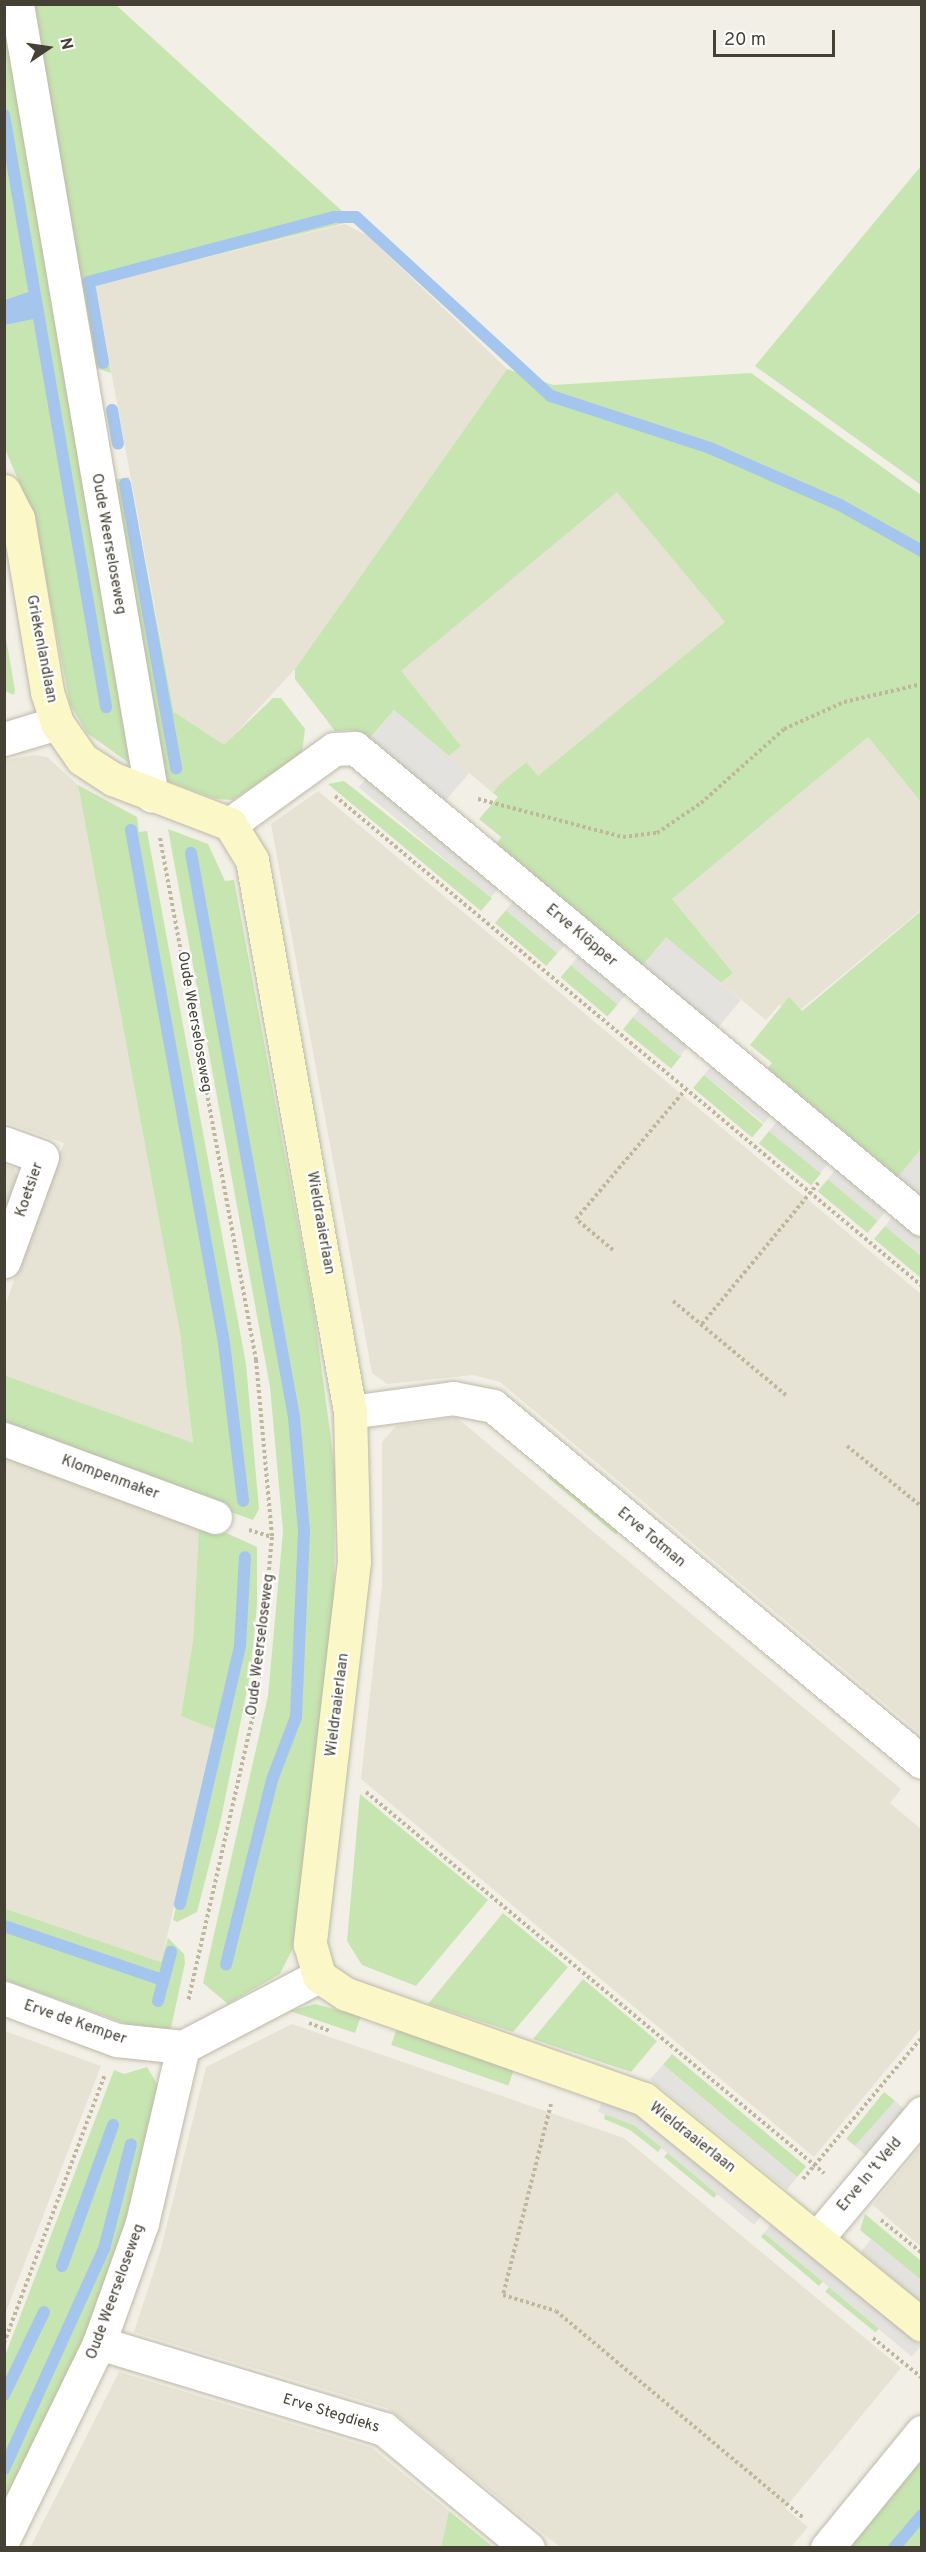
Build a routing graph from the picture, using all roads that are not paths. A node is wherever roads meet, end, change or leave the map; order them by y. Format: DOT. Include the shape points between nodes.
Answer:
graph roads {
  1 [pos="17,4"];
  2 [pos="4,491"];
  3 [pos="57,723"];
  4 [pos="4,739"];
  5 [pos="152,796"];
  6 [pos="230,824"];
  7 [pos="4,1143"];
  8 [pos="921,1219"];
  9 [pos="4,1261"];
  10 [pos="350,1412"];
  11 [pos="4,1439"];
  12 [pos="214,1517"];
  13 [pos="921,1762"];
  14 [pos="319,1976"];
  15 [pos="4,1998"];
  16 [pos="190,2043"];
  17 [pos="921,2113"];
  18 [pos="818,2237"];
  19 [pos="921,2325"];
  20 [pos="99,2343"];
  21 [pos="921,2432"];
  22 [pos="4,2538"];
  23 [pos="829,2545"];
  24 [pos="528,2547"];
  1 -- 5 [label="street, Oude Weerseloseweg"];
  2 -- 3 [label="street, Griekenlandlaan" via="18,518 47,692"];
  3 -- 4 [label="street"];
  3 -- 5 [label="street, Griekenlandlaan" via="82,759"];
  5 -- 6 [label="street"];
  6 -- 8 [label="street, Erve Klöpper" via="334,749 355,748"];
  6 -- 10 [label="street, Wieldraaierlaan" via="252,860"];
  7 -- 9 [label="street, Koetsier" via="42,1157"];
  10 -- 13 [label="street, Erve Totman" via="453,1398 493,1406"];
  10 -- 14 [label="street, Wieldraaierlaan" via="354,1561 310,1944"];
  11 -- 12 [label="street, Klompenmaker"];
  14 -- 16 [label="street"];
  14 -- 18 [label="street, Wieldraaierlaan" via="346,1994 644,2099"];
  15 -- 16 [label="street, Erve de Kemper" via="117,2040"];
  16 -- 20 [label="street, Oude Weerseloseweg" via="142,2223"];
  17 -- 18 [label="street, Erve In 't Veld"];
  18 -- 19 [label="street, Wieldraaierlaan"];
  20 -- 22 [label="street, Oude Weerseloseweg"];
  20 -- 24 [label="street, Erve Stegdieks" via="384,2429"];
  21 -- 23 [label="street"];
}
